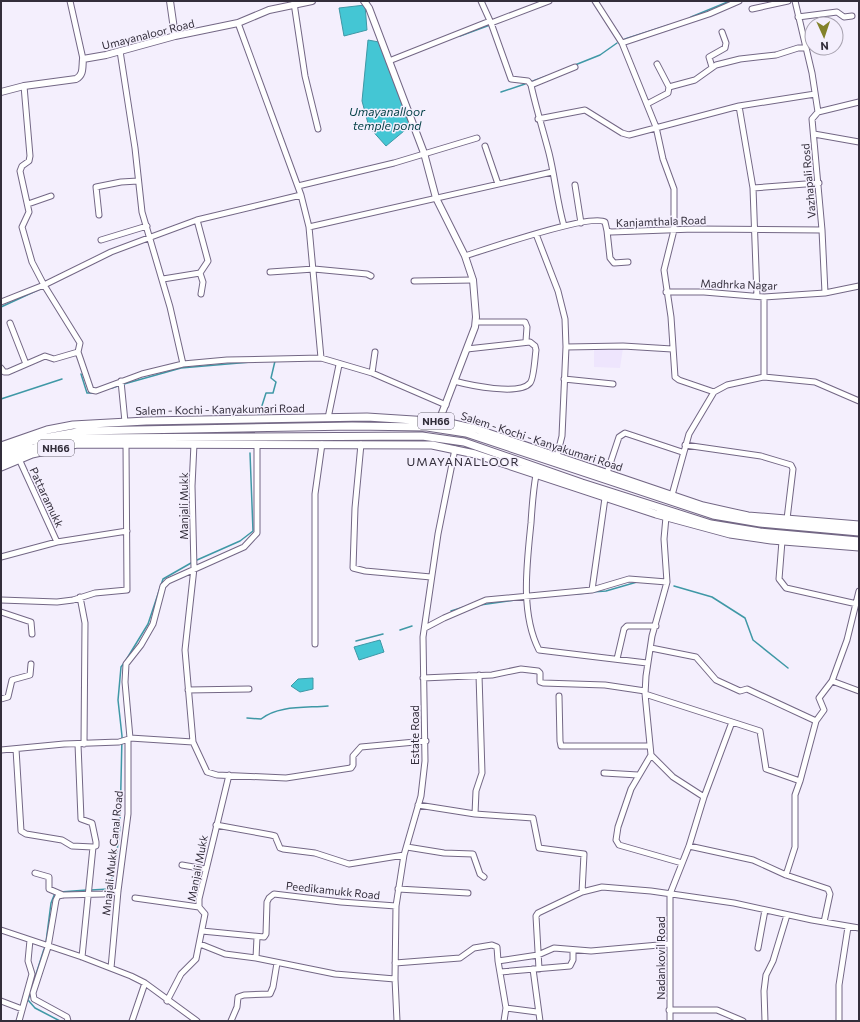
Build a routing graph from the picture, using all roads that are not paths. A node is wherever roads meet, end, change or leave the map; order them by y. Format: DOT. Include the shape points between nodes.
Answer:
graph roads {
  1 [pos="70,1"];
  2 [pos="170,1"];
  3 [pos="312,1"];
  4 [pos="364,1"];
  5 [pos="480,1"];
  6 [pos="549,1"];
  7 [pos="595,1"];
  8 [pos="739,1"];
  9 [pos="788,1"];
  10 [pos="795,1"];
  11 [pos="294,3"];
  12 [pos="752,9"];
  13 [pos="852,16"];
  14 [pos="798,17"];
  15 [pos="491,22"];
  16 [pos="238,23"];
  17 [pos="722,32"];
  18 [pos="175,36"];
  19 [pos="804,40"];
  20 [pos="622,43"];
  21 [pos="804,48"];
  22 [pos="120,51"];
  23 [pos="808,56"];
  24 [pos="83,59"];
  25 [pos="389,60"];
  26 [pos="657,64"];
  27 [pos="574,67"];
  28 [pos="712,68"];
  29 [pos="531,84"];
  30 [pos="24,86"];
  31 [pos="669,87"];
  32 [pos="1,92"];
  33 [pos="815,94"];
  34 [pos="859,102"];
  35 [pos="647,104"];
  36 [pos="739,106"];
  37 [pos="818,112"];
  38 [pos="538,119"];
  39 [pos="656,127"];
  40 [pos="318,129"];
  41 [pos="814,134"];
  42 [pos="477,138"];
  43 [pos="859,142"];
  44 [pos="485,146"];
  45 [pos="424,153"];
  46 [pos="552,172"];
  47 [pos="138,181"];
  48 [pos="498,184"];
  49 [pos="819,184"];
  50 [pos="575,185"];
  51 [pos="298,186"];
  52 [pos="754,188"];
  53 [pos="301,195"];
  54 [pos="51,196"];
  55 [pos="436,198"];
  56 [pos="28,204"];
  57 [pos="99,215"];
  58 [pos="197,220"];
  59 [pos="581,222"];
  60 [pos="147,226"];
  61 [pos="309,226"];
  62 [pos="564,226"];
  63 [pos="674,230"];
  64 [pos="754,230"];
  65 [pos="822,230"];
  66 [pos="607,231"];
  67 [pos="536,234"];
  68 [pos="151,237"];
  69 [pos="101,240"];
  70 [pos="465,256"];
  71 [pos="628,262"];
  72 [pos="314,269"];
  73 [pos="270,272"];
  74 [pos="200,273"];
  75 [pos="371,276"];
  76 [pos="163,279"];
  77 [pos="473,280"];
  78 [pos="414,281"];
  79 [pos="44,285"];
  80 [pos="859,286"];
  81 [pos="666,292"];
  82 [pos="825,293"];
  83 [pos="201,294"];
  84 [pos="757,296"];
  85 [pos="764,296"];
  86 [pos="1,302"];
  87 [pos="476,322"];
  88 [pos="10,323"];
  89 [pos="526,341"];
  90 [pos="566,346"];
  91 [pos="467,349"];
  92 [pos="672,349"];
  93 [pos="78,352"];
  94 [pos="376,352"];
  95 [pos="321,358"];
  96 [pos="26,364"];
  97 [pos="183,364"];
  98 [pos="339,365"];
  99 [pos="1,368"];
  100 [pos="372,373"];
  101 [pos="764,377"];
  102 [pos="564,379"];
  103 [pos="121,381"];
  104 [pos="454,382"];
  105 [pos="613,384"];
  106 [pos="714,392"];
  107 [pos="859,401"];
  108 [pos="446,405"];
  109 [pos="328,418"];
  110 [pos="439,421"];
  111 [pos="125,422"];
  112 [pos="126,444"];
  113 [pos="194,444"];
  114 [pos="257,444"];
  115 [pos="322,444"];
  116 [pos="361,444"];
  117 [pos="685,445"];
  118 [pos="1,446"];
  119 [pos="455,449"];
  120 [pos="682,452"];
  121 [pos="1,453"];
  122 [pos="557,456"];
  123 [pos="19,459"];
  124 [pos="1,460"];
  125 [pos="1,467"];
  126 [pos="607,474"];
  127 [pos="536,475"];
  128 [pos="672,495"];
  129 [pos="605,498"];
  130 [pos="666,517"];
  131 [pos="786,519"];
  132 [pos="859,525"];
  133 [pos="126,531"];
  134 [pos="859,532"];
  135 [pos="782,541"];
  136 [pos="859,541"];
  137 [pos="57,542"];
  138 [pos="859,547"];
  139 [pos="1,557"];
  140 [pos="194,568"];
  141 [pos="432,576"];
  142 [pos="667,582"];
  143 [pos="592,590"];
  144 [pos="859,591"];
  145 [pos="528,596"];
  146 [pos="80,597"];
  147 [pos="1,600"];
  148 [pos="857,604"];
  149 [pos="1,612"];
  150 [pos="656,626"];
  151 [pos="425,628"];
  152 [pos="32,634"];
  153 [pos="315,644"];
  154 [pos="651,648"];
  155 [pos="617,659"];
  156 [pos="647,663"];
  157 [pos="31,664"];
  158 [pos="479,675"];
  159 [pos="423,678"];
  160 [pos="832,681"];
  161 [pos="248,689"];
  162 [pos="188,690"];
  163 [pos="859,691"];
  164 [pos="645,692"];
  165 [pos="559,696"];
  166 [pos="1,699"];
  167 [pos="816,721"];
  168 [pos="732,722"];
  169 [pos="128,740"];
  170 [pos="426,741"];
  171 [pos="193,742"];
  172 [pos="81,744"];
  173 [pos="650,746"];
  174 [pos="16,749"];
  175 [pos="1,750"];
  176 [pos="651,755"];
  177 [pos="604,773"];
  178 [pos="229,775"];
  179 [pos="638,775"];
  180 [pos="800,781"];
  181 [pos="704,797"];
  182 [pos="418,805"];
  183 [pos="474,814"];
  184 [pos="216,826"];
  185 [pos="688,846"];
  186 [pos="93,847"];
  187 [pos="407,847"];
  188 [pos="404,855"];
  189 [pos="682,863"];
  190 [pos="182,865"];
  191 [pos="205,869"];
  192 [pos="35,873"];
  193 [pos="786,875"];
  194 [pos="484,877"];
  195 [pos="398,889"];
  196 [pos="118,891"];
  197 [pos="582,892"];
  198 [pos="468,893"];
  199 [pos="89,894"];
  200 [pos="670,894"];
  201 [pos="63,895"];
  202 [pos="134,898"];
  203 [pos="396,906"];
  204 [pos="199,907"];
  205 [pos="765,910"];
  206 [pos="787,915"];
  207 [pos="824,922"];
  208 [pos="848,927"];
  209 [pos="859,928"];
  210 [pos="1,930"];
  211 [pos="202,931"];
  212 [pos="257,937"];
  213 [pos="30,940"];
  214 [pos="200,944"];
  215 [pos="670,944"];
  216 [pos="48,946"];
  217 [pos="758,948"];
  218 [pos="573,950"];
  219 [pos="538,955"];
  220 [pos="82,957"];
  221 [pos="256,958"];
  222 [pos="498,961"];
  223 [pos="277,963"];
  224 [pos="395,963"];
  225 [pos="111,968"];
  226 [pos="533,969"];
  227 [pos="539,969"];
  228 [pos="500,972"];
  229 [pos="395,979"];
  230 [pos="145,984"];
  231 [pos="1,1001"];
  232 [pos="167,1001"];
  233 [pos="506,1008"];
  234 [pos="22,1009"];
  235 [pos="669,1010"];
  236 [pos="537,1012"];
  237 [pos="19,1021"];
  238 [pos="68,1021"];
  239 [pos="132,1021"];
  240 [pos="197,1021"];
  241 [pos="231,1021"];
  242 [pos="397,1021"];
  243 [pos="504,1021"];
  244 [pos="540,1021"];
  245 [pos="670,1021"];
  246 [pos="743,1021"];
  247 [pos="765,1021"];
  248 [pos="839,1021"];
  1 -- 24 [label="street"];
  2 -- 18 [label="main road"];
  3 -- 11 [label="main road, Umayanaloor Road"];
  4 -- 25 [label="main road"];
  5 -- 15 [label="street"];
  6 -- 15 [label="street"];
  7 -- 20 [label="street"];
  8 -- 20 [label="street" via="709,14"];
  9 -- 12 [label="street"];
  10 -- 14 [label="street"];
  11 -- 16 [label="main road, Umayanaloor Road"];
  11 -- 40 [label="street" via="305,76"];
  13 -- 14 [label="street" via="844,17 837,12"];
  14 -- 19 [label="street"];
  15 -- 25 [label="street"];
  15 -- 29 [label="street" via="511,78 528,81"];
  16 -- 18 [label="main road, Umayanaloor Road"];
  16 -- 51 [label="street"];
  17 -- 28 [label="street" via="725,48 709,57"];
  18 -- 22 [label="main road, Umayanaloor Road"];
  20 -- 35 [label="street"];
  21 -- 28 [label="street" via="774,56 740,59"];
  22 -- 24 [label="main road, Umayanaloor Road"];
  22 -- 47 [label="street"];
  23 -- 33 [label="street"];
  24 -- 30 [label="main road" via="80,77"];
  25 -- 45 [label="main road"];
  26 -- 31 [label="street"];
  27 -- 29 [label="street"];
  28 -- 31 [label="street" via="695,80"];
  29 -- 38 [label="street"];
  30 -- 32 [label="main road"];
  30 -- 56 [label="street" via="30,156 20,171"];
  31 -- 35 [label="street" via="668,93"];
  33 -- 36 [label="street"];
  33 -- 37 [label="street"];
  34 -- 37 [label="street"];
  35 -- 39 [label="street"];
  36 -- 39 [label="street"];
  36 -- 52 [label="street"];
  37 -- 41 [label="street, Vazhapali Rosd" via="812,119"];
  38 -- 39 [label="street" via="585,110 626,135 634,135"];
  38 -- 46 [label="street"];
  39 -- 63 [label="street" via="663,159 674,189"];
  41 -- 43 [label="street"];
  41 -- 49 [label="street, Vazhapali Rosd"];
  42 -- 45 [label="street"];
  44 -- 48 [label="street"];
  45 -- 51 [label="street" via="394,164"];
  45 -- 55 [label="main road"];
  46 -- 48 [label="street"];
  46 -- 62 [label="street"];
  47 -- 57 [label="street" via="96,187"];
  47 -- 60 [label="street" via="142,212"];
  48 -- 55 [label="street"];
  49 -- 52 [label="street"];
  49 -- 65 [label="street, Vazhapali Rosd"];
  50 -- 59 [label="street"];
  51 -- 53 [label="street"];
  52 -- 64 [label="street"];
  53 -- 58 [label="street"];
  53 -- 61 [label="street"];
  54 -- 56 [label="street"];
  55 -- 61 [label="street"];
  55 -- 70 [label="main road"];
  56 -- 79 [label="street" via="29,212 22,223 22,231 32,262"];
  58 -- 68 [label="street"];
  58 -- 74 [label="street" via="208,261"];
  59 -- 62 [label="street, Kanjamthala Road"];
  59 -- 66 [label="street, Kanjamthala Road" via="602,220"];
  60 -- 68 [label="street"];
  60 -- 69 [label="street"];
  61 -- 72 [label="street"];
  62 -- 67 [label="street, Kanjamthala Road"];
  63 -- 64 [label="street, Kanjamthala Road"];
  63 -- 66 [label="street, Kanjamthala Road" via="615,233"];
  63 -- 81 [label="street" via="664,270"];
  64 -- 65 [label="street, Kanjamthala Road"];
  64 -- 84 [label="street"];
  65 -- 82 [label="street, Vazhapali Rosd"];
  66 -- 71 [label="street" via="610,258 614,263"];
  67 -- 70 [label="street, Kanjamthala Road"];
  67 -- 90 [label="street" via="558,291 565,318"];
  68 -- 76 [label="street"];
  68 -- 79 [label="street" via="111,252"];
  70 -- 77 [label="main road"];
  72 -- 73 [label="street"];
  72 -- 75 [label="street"];
  72 -- 95 [label="street"];
  74 -- 76 [label="street"];
  74 -- 83 [label="street" via="203,282"];
  76 -- 97 [label="street"];
  77 -- 78 [label="street"];
  77 -- 87 [label="main road"];
  79 -- 86 [label="street"];
  79 -- 93 [label="street" via="80,343"];
  80 -- 82 [label="street, Madhrka Nagar"];
  81 -- 84 [label="street, Madhrka Nagar"];
  81 -- 92 [label="street"];
  82 -- 85 [label="street, Madhrka Nagar"];
  84 -- 85 [label="street, Madhrka Nagar"];
  85 -- 101 [label="street"];
  87 -- 89 [label="street" via="525,322"];
  87 -- 91 [label="main road"];
  88 -- 96 [label="street"];
  89 -- 91 [label="street"];
  89 -- 104 [label="street" via="533,344 536,350 531,381 527,385 510,389"];
  90 -- 92 [label="street"];
  90 -- 102 [label="street"];
  91 -- 104 [label="main road"];
  92 -- 106 [label="street" via="675,377"];
  93 -- 96 [label="street" via="54,359 45,356"];
  93 -- 103 [label="street" via="93,391"];
  94 -- 100 [label="street"];
  95 -- 97 [label="street" via="227,360"];
  95 -- 98 [label="street"];
  96 -- 99 [label="street" via="8,372"];
  97 -- 103 [label="street"];
  98 -- 100 [label="street"];
  98 -- 109 [label="street"];
  100 -- 108 [label="street"];
  101 -- 106 [label="street" via="727,385"];
  101 -- 107 [label="street" via="815,382"];
  102 -- 105 [label="street"];
  102 -- 122 [label="street" via="562,436"];
  103 -- 111 [label="street"];
  104 -- 108 [label="main road"];
  106 -- 117 [label="street" via="697,417"];
  108 -- 110 [label="main road"];
  109 -- 110 [label="highway, Salem - Kochi - Kanyakumari Road / NH66" via="367,417"];
  109 -- 111 [label="highway, Salem - Kochi - Kanyakumari Road / NH66"];
  110 -- 122 [label="highway, Salem - Kochi - Kanyakumari Road / NH66" via="476,429"];
  111 -- 118 [label="highway, Salem - Kochi - Kanyakumari Road / NH66" via="47,430"];
  112 -- 113 [label="highway, NH66"];
  112 -- 123 [label="highway, NH66" via="77,444 52,448"];
  112 -- 133 [label="street"];
  113 -- 114 [label="highway, NH66"];
  113 -- 140 [label="street, Manjali Mukk"];
  114 -- 115 [label="highway, NH66"];
  114 -- 140 [label="street, Mnajali Mukk Canal Road" via="257,533 244,547"];
  115 -- 116 [label="highway, NH66"];
  115 -- 153 [label="street" via="315,494"];
  116 -- 119 [label="highway, NH66" via="432,445"];
  116 -- 141 [label="street" via="353,568"];
  117 -- 120 [label="street"];
  117 -- 131 [label="street" via="761,456 791,465 793,469"];
  119 -- 127 [label="highway, NH66"];
  119 -- 141 [label="street, Estate Road"];
  120 -- 126 [label="street" via="625,433 619,437"];
  120 -- 128 [label="street"];
  121 -- 134 [label="highway" via="38,439 84,431 427,427 466,433 713,515 760,523"];
  122 -- 126 [label="highway, Salem - Kochi - Kanyakumari Road / NH66"];
  123 -- 125 [label="highway, NH66"];
  123 -- 137 [label="street, Pattaramukk"];
  124 -- 136 [label="highway" via="42,445 83,438 422,436 464,442 711,524 760,532"];
  126 -- 128 [label="highway, Salem - Kochi - Kanyakumari Road / NH66"];
  127 -- 129 [label="highway, NH66"];
  127 -- 145 [label="street" via="528,556"];
  128 -- 131 [label="highway, Salem - Kochi - Kanyakumari Road / NH66" via="703,506 748,516"];
  129 -- 130 [label="highway, NH66"];
  129 -- 143 [label="street"];
  130 -- 135 [label="highway, NH66" via="730,534"];
  130 -- 142 [label="street" via="664,539"];
  131 -- 132 [label="highway, Salem - Kochi - Kanyakumari Road / NH66"];
  133 -- 137 [label="street, Pattaramukk"];
  133 -- 146 [label="street" via="127,590"];
  135 -- 138 [label="highway, NH66"];
  135 -- 148 [label="street" via="779,579 786,588"];
  137 -- 139 [label="street, Pattaramukk"];
  140 -- 162 [label="street, Manjali Mukk" via="185,650"];
  140 -- 169 [label="street, Mnajali Mukk Canal Road" via="163,586 152,624 126,664"];
  141 -- 151 [label="street, Estate Road"];
  142 -- 143 [label="street" via="629,579"];
  142 -- 150 [label="street"];
  143 -- 145 [label="street"];
  144 -- 148 [label="street"];
  145 -- 151 [label="street" via="486,600"];
  145 -- 155 [label="street" via="532,631 539,650"];
  146 -- 147 [label="street" via="57,602"];
  146 -- 172 [label="street" via="85,623"];
  148 -- 160 [label="street"];
  149 -- 152 [label="street" via="31,622"];
  150 -- 154 [label="street"];
  150 -- 155 [label="street" via="627,626 624,629"];
  151 -- 159 [label="street, Estate Road"];
  154 -- 156 [label="street"];
  154 -- 167 [label="street" via="696,658 716,680 740,691 747,689"];
  155 -- 156 [label="street"];
  156 -- 164 [label="street"];
  157 -- 166 [label="street" via="30,676 12,680 8,697"];
  158 -- 159 [label="street"];
  158 -- 164 [label="street" via="521,669 535,670 540,673 540,682 543,683 605,685"];
  158 -- 183 [label="street" via="482,773 476,791"];
  159 -- 170 [label="street, Estate Road"];
  160 -- 163 [label="street"];
  160 -- 167 [label="street" via="819,698 824,710"];
  161 -- 162 [label="street"];
  162 -- 171 [label="street, Manjali Mukk"];
  164 -- 168 [label="street"];
  164 -- 173 [label="street"];
  165 -- 173 [label="street" via="561,746"];
  167 -- 180 [label="street"];
  168 -- 180 [label="street" via="758,730 762,734 766,769"];
  168 -- 181 [label="street"];
  169 -- 171 [label="street"];
  169 -- 172 [label="street"];
  169 -- 196 [label="street, Mnajali Mukk Canal Road" via="128,814"];
  170 -- 178 [label="street" via="361,747 353,756 351,768 286,778"];
  170 -- 182 [label="street, Estate Road" via="424,780"];
  171 -- 178 [label="street, Manjali Mukk" via="207,772"];
  172 -- 174 [label="street"];
  172 -- 186 [label="street" via="81,819 92,823 96,842"];
  173 -- 176 [label="street"];
  174 -- 175 [label="street"];
  174 -- 186 [label="street" via="21,831 62,840 72,846"];
  176 -- 179 [label="street"];
  176 -- 181 [label="street" via="673,778"];
  177 -- 179 [label="street"];
  178 -- 184 [label="street, Manjali Mukk"];
  179 -- 189 [label="street" via="618,827 616,840 619,845"];
  180 -- 193 [label="street" via="795,795 795,847"];
  181 -- 185 [label="street"];
  182 -- 183 [label="street"];
  182 -- 187 [label="street, Estate Road"];
  183 -- 197 [label="street" via="531,817 534,820 539,848 584,854"];
  184 -- 188 [label="street" via="275,836 280,848 315,853 349,864"];
  184 -- 191 [label="street, Manjali Mukk"];
  185 -- 189 [label="street"];
  185 -- 193 [label="street" via="754,860"];
  186 -- 199 [label="street"];
  187 -- 188 [label="street, Estate Road"];
  187 -- 194 [label="street" via="444,853 473,854 480,874"];
  188 -- 195 [label="street, Estate Road"];
  189 -- 200 [label="street"];
  190 -- 191 [label="street"];
  191 -- 204 [label="street, Manjali Mukk"];
  192 -- 201 [label="street" via="49,877 49,889"];
  193 -- 207 [label="street" via="828,890 830,894"];
  195 -- 198 [label="street"];
  195 -- 203 [label="street, Estate Road"];
  196 -- 199 [label="street"];
  196 -- 225 [label="street, Mnajali Mukk Canal Road"];
  197 -- 200 [label="street" via="602,887"];
  197 -- 219 [label="street" via="546,908 536,916"];
  199 -- 201 [label="street"];
  199 -- 220 [label="street"];
  200 -- 205 [label="street"];
  200 -- 215 [label="street, Nadankovil Road"];
  201 -- 216 [label="street" via="56,900"];
  202 -- 204 [label="street"];
  203 -- 212 [label="street, Peedikamukk Road" via="274,894 267,902 266,934 264,937"];
  203 -- 224 [label="street, Estate Road"];
  204 -- 211 [label="street, Manjali Mukk" via="205,914"];
  205 -- 206 [label="street"];
  205 -- 217 [label="street"];
  206 -- 207 [label="street"];
  206 -- 247 [label="street" via="766,975"];
  207 -- 208 [label="street"];
  208 -- 209 [label="street"];
  208 -- 248 [label="street" via="839,985"];
  210 -- 213 [label="street"];
  211 -- 212 [label="street"];
  211 -- 214 [label="street, Manjali Mukk"];
  212 -- 221 [label="street"];
  213 -- 216 [label="street"];
  213 -- 234 [label="street" via="28,961 32,974"];
  214 -- 221 [label="street" via="225,954"];
  214 -- 232 [label="street, Manjali Mukk" via="193,964 182,974"];
  215 -- 218 [label="street" via="591,951"];
  215 -- 235 [label="street, Nadankovil Road"];
  216 -- 220 [label="street"];
  216 -- 238 [label="street" via="32,993 34,999 67,1017"];
  218 -- 219 [label="street" via="554,948"];
  218 -- 227 [label="street" via="570,966"];
  219 -- 222 [label="street"];
  219 -- 227 [label="street"];
  220 -- 225 [label="street"];
  221 -- 223 [label="street"];
  222 -- 224 [label="street" via="495,945 474,948 460,958"];
  222 -- 228 [label="street"];
  223 -- 229 [label="street" via="350,976"];
  223 -- 241 [label="street" via="270,994 238,997"];
  224 -- 229 [label="street, Estate Road"];
  225 -- 230 [label="street"];
  226 -- 227 [label="street"];
  226 -- 228 [label="street"];
  226 -- 244 [label="street"];
  228 -- 233 [label="street"];
  229 -- 242 [label="street, Estate Road"];
  230 -- 232 [label="street"];
  230 -- 239 [label="street"];
  231 -- 234 [label="street"];
  232 -- 240 [label="street"];
  233 -- 236 [label="street"];
  233 -- 243 [label="street"];
  234 -- 237 [label="street"];
  235 -- 245 [label="street, Nadankovil Road"];
  235 -- 246 [label="street" via="716,1010"];
}
